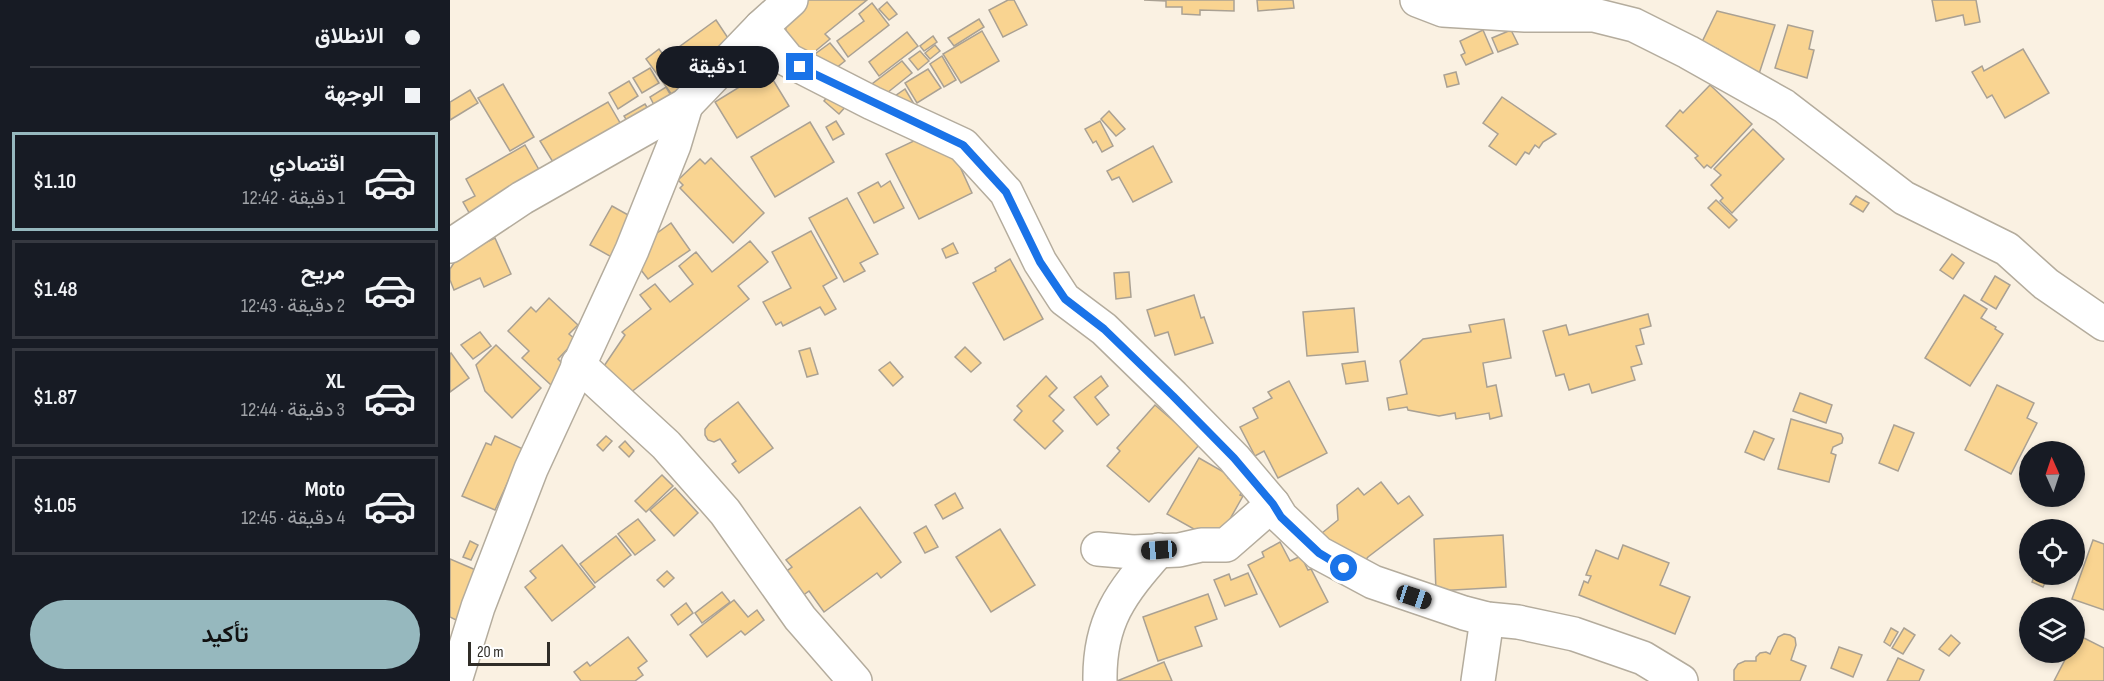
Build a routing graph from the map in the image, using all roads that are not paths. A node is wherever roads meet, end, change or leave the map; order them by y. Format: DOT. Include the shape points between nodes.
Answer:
graph roads {
  1 [pos="790,0"];
  2 [pos="1417,0"];
  3 [pos="762,27"];
  4 [pos="686,105"];
  5 [pos="450,246"];
  6 [pos="2104,324"];
  7 [pos="578,364"];
  8 [pos="1273,504"];
  9 [pos="1098,549"];
  10 [pos="1159,550"];
  11 [pos="1487,619"];
  12 [pos="455,681"];
  13 [pos="855,681"];
  14 [pos="1100,681"];
  15 [pos="1478,681"];
  16 [pos="1681,681"];
  1 -- 3 [label="street"];
  2 -- 6 [label="street" via="1443,10 1594,15 1634,25 1784,106 1904,198 2007,249 2046,284"];
  3 -- 4 [label="street"];
  3 -- 8 [label="street" via="788,60 963,145 1006,192 1040,262 1065,299 1104,329 1173,396"];
  4 -- 5 [label="street" via="522,198"];
  4 -- 7 [label="street" via="632,250"];
  7 -- 12 [label="street" via="531,469 478,607"];
  7 -- 13 [label="street" via="666,445 725,512 800,618"];
  8 -- 10 [label="street" via="1226,544"];
  8 -- 11 [label="street" via="1281,517 1319,553 1344,568 1383,586"];
  9 -- 10 [label="street"];
  10 -- 14 [label="street" via="1130,582 1112,611"];
  11 -- 15 [label="street"];
  11 -- 16 [label="street" via="1574,634 1643,658"];
}
